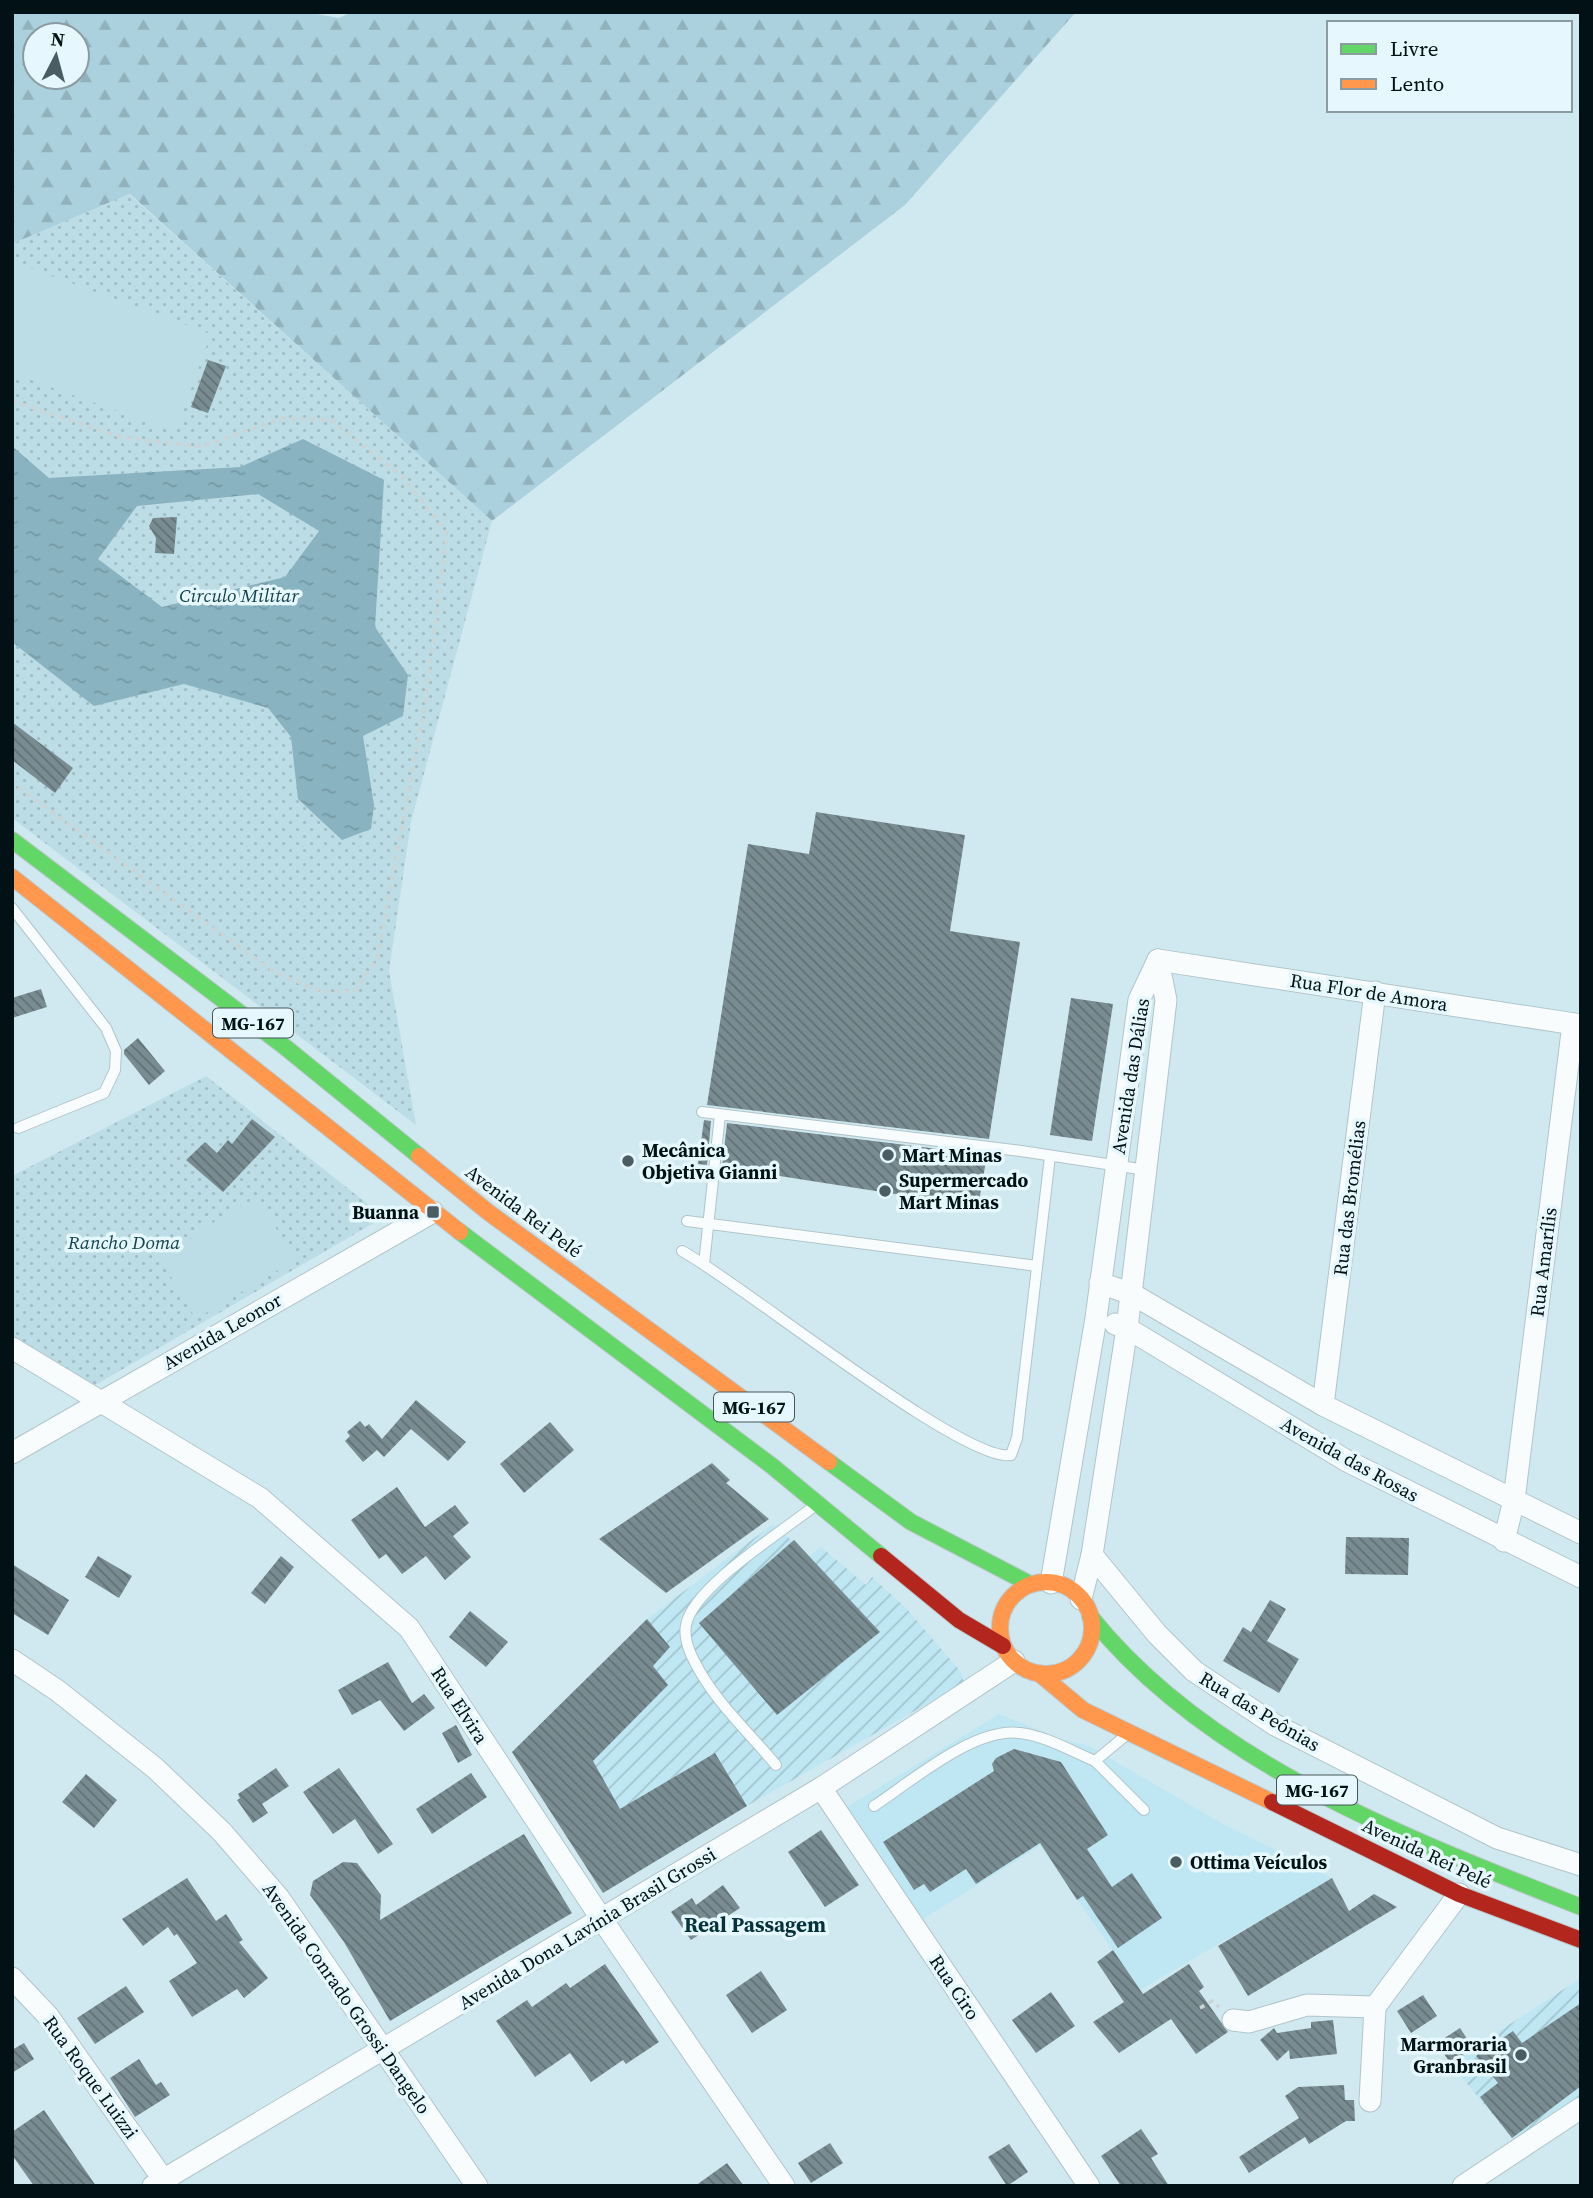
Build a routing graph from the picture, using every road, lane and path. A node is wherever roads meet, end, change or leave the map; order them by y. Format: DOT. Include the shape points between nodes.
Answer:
graph roads {
  1 [pos="12,401"];
  2 [pos="12,782"];
  3 [pos="12,840"];
  4 [pos="12,877"];
  5 [pos="21,895"];
  6 [pos="12,908"];
  7 [pos="1158,961"];
  8 [pos="1375,992"];
  9 [pos="1577,1024"];
  10 [pos="702,1112"];
  11 [pos="720,1115"];
  12 [pos="18,1128"];
  13 [pos="1050,1156"];
  14 [pos="1115,1167"];
  15 [pos="1146,1170"];
  16 [pos="433,1212"];
  17 [pos="687,1221"];
  18 [pos="709,1224"];
  19 [pos="682,1251"];
  20 [pos="704,1264"];
  21 [pos="1037,1266"];
  22 [pos="1100,1283"];
  23 [pos="1132,1294"];
  24 [pos="1096,1318"];
  25 [pos="1127,1328"];
  26 [pos="12,1348"];
  27 [pos="98,1402"];
  28 [pos="1323,1405"];
  29 [pos="12,1453"];
  30 [pos="1514,1500"];
  31 [pos="818,1503"];
  32 [pos="1581,1533"];
  33 [pos="1504,1541"];
  34 [pos="1092,1555"];
  35 [pos="1581,1577"];
  36 [pos="1041,1583"];
  37 [pos="1086,1607"];
  38 [pos="1008,1653"];
  39 [pos="12,1660"];
  40 [pos="1040,1674"];
  41 [pos="1129,1732"];
  42 [pos="1095,1761"];
  43 [pos="776,1765"];
  44 [pos="821,1788"];
  45 [pos="874,1806"];
  46 [pos="1144,1810"];
  47 [pos="1581,1865"];
  48 [pos="1459,1894"];
  49 [pos="1581,1907"];
  50 [pos="601,1919"];
  51 [pos="1581,1940"];
  52 [pos="12,1978"];
  53 [pos="1375,2007"];
  54 [pos="1234,2020"];
  55 [pos="386,2050"];
  56 [pos="1370,2101"];
  57 [pos="1581,2108"];
  58 [pos="162,2184"];
  59 [pos="477,2186"];
  60 [pos="784,2186"];
  61 [pos="1089,2186"];
  62 [pos="1463,2186"];
  1 -- 2 [label="path" via="121,436 201,447 282,418 331,420 403,477 447,533 425,705 377,959 355,991 323,992 276,973"];
  3 -- 36 [label="main road, Avenida Rei Pelé / MG-167" via="285,1047 488,1212 911,1522"];
  4 -- 5 [label="main road, MG-167"];
  5 -- 16 [label="main road, MG-167"];
  6 -- 12 [label="lane" via="88,1001 116,1051 115,1070 104,1093"];
  7 -- 8 [label="street, Rua Flor de Amora"];
  7 -- 14 [label="street, Avenida das Dálias" via="1139,1000"];
  7 -- 15 [label="street, Avenida das Dálias" via="1166,1000"];
  8 -- 9 [label="street, Rua Flor de Amora"];
  8 -- 28 [label="street, Rua das Bromélias"];
  9 -- 30 [label="street, Rua Amarílis"];
  10 -- 11 [label="lane"];
  11 -- 13 [label="lane"];
  11 -- 18 [label="lane"];
  13 -- 14 [label="lane"];
  13 -- 21 [label="lane"];
  14 -- 15 [label="lane"];
  14 -- 22 [label="street, Avenida das Dálias"];
  15 -- 23 [label="street, Avenida das Dálias"];
  16 -- 27 [label="street, Avenida Leonor"];
  16 -- 31 [label="main road, MG-167"];
  17 -- 18 [label="lane"];
  18 -- 20 [label="lane"];
  18 -- 21 [label="lane"];
  19 -- 20 [label="lane"];
  20 -- 21 [label="lane" via="928,1420 1005,1456 1011,1455 1017,1438"];
  22 -- 23 [label="street, Avenida das Rosas"];
  22 -- 24 [label="street, Avenida das Dálias"];
  23 -- 25 [label="street, Avenida das Dálias"];
  23 -- 28 [label="street, Avenida das Rosas"];
  24 -- 25 [label="street, Avenida das Rosas"];
  24 -- 36 [label="street, Avenida das Dálias"];
  25 -- 33 [label="street, Avenida das Rosas" via="1347,1461"];
  25 -- 34 [label="street, Avenida das Dálias"];
  26 -- 27 [label="street, Rua Elvira"];
  27 -- 29 [label="street, Avenida Leonor"];
  27 -- 50 [label="street, Rua Elvira" via="260,1497 409,1628"];
  28 -- 30 [label="street, Avenida das Rosas"];
  30 -- 32 [label="street, Avenida das Rosas"];
  30 -- 33 [label="street, Rua Amarílis"];
  31 -- 38 [label="main road, MG-167" via="959,1620"];
  31 -- 43 [label="lane" via="715,1581 690,1612 685,1627 687,1644 704,1678"];
  33 -- 35 [label="street, Avenida das Rosas"];
  34 -- 37 [label="street, Avenida das Dálias"];
  34 -- 47 [label="street, Rua das Peônias" via="1194,1671 1275,1725 1497,1838"];
  36 -- 37 [label="main road" via="1068,1588"];
  36 -- 38 [label="main road" via="1020,1590 1004,1609 1000,1621"];
  37 -- 40 [label="main road" via="1092,1631 1081,1658 1062,1670"];
  37 -- 49 [label="main road, Avenida Rei Pelé / MG-167" via="1113,1649 1209,1728 1313,1789 1449,1854"];
  38 -- 40 [label="main road"];
  38 -- 44 [label="street, Avenida Dona Lavínia Brasil Grossi"];
  39 -- 55 [label="street, Avenida Conrado Grossi Dangelo" via="155,1768 222,1832 279,1898"];
  40 -- 41 [label="main road, Avenida Rei Pelé / MG-167" via="1083,1710"];
  41 -- 42 [label="lane"];
  41 -- 48 [label="main road, Avenida Rei Pelé / MG-167"];
  42 -- 45 [label="lane" via="1037,1736 996,1733 974,1742"];
  42 -- 46 [label="lane"];
  44 -- 50 [label="street, Avenida Dona Lavínia Brasil Grossi"];
  44 -- 61 [label="street, Rua Ciro"];
  48 -- 51 [label="main road, Avenida Rei Pelé / MG-167"];
  48 -- 53 [label="street"];
  50 -- 55 [label="street, Avenida Dona Lavínia Brasil Grossi"];
  50 -- 60 [label="street, Rua Elvira"];
  52 -- 58 [label="street, Rua Roque Luizzi" via="48,2016"];
  53 -- 54 [label="street" via="1307,2005 1249,2022"];
  53 -- 56 [label="street"];
  55 -- 58 [label="street, Avenida Dona Lavínia Brasil Grossi"];
  55 -- 59 [label="street, Avenida Conrado Grossi Dangelo"];
  57 -- 62 [label="street"];
}
